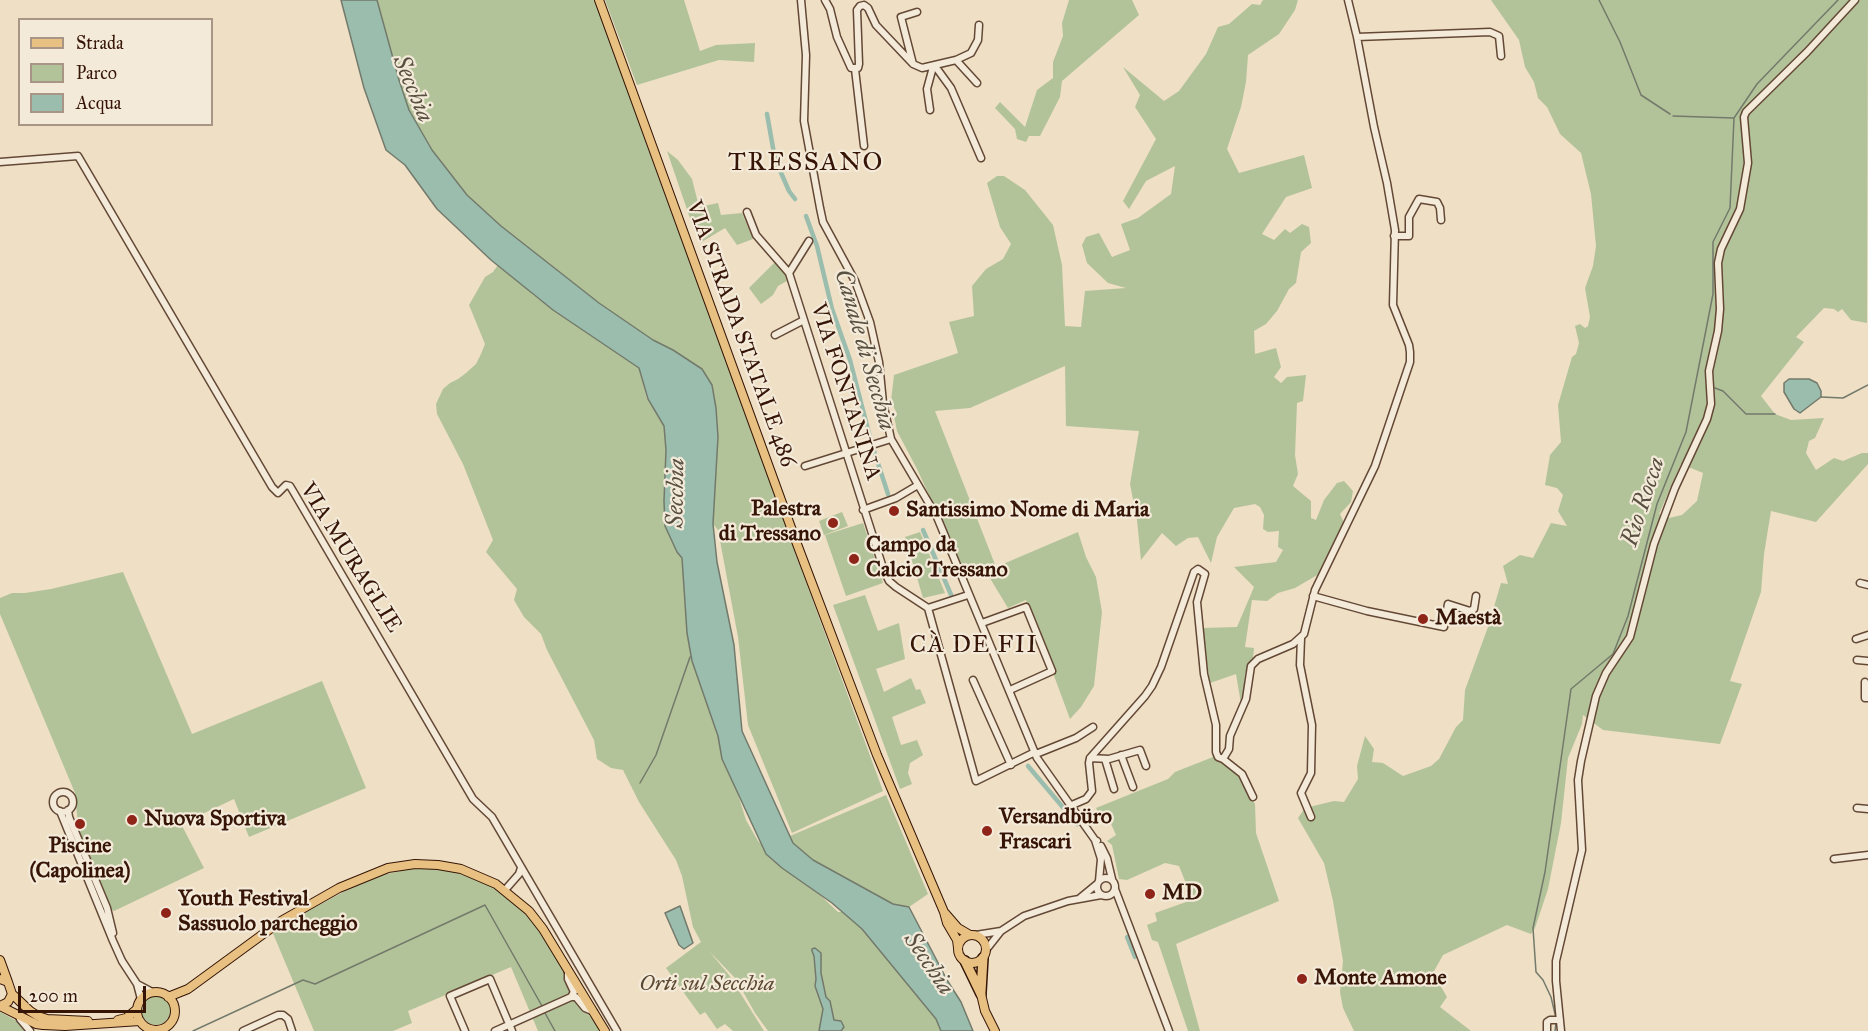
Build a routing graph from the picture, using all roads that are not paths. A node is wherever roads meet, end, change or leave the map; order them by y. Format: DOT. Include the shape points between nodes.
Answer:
graph roads {
  1 [pos="599,0"];
  2 [pos="801,0"];
  3 [pos="825,0"];
  4 [pos="1348,0"];
  5 [pos="1855,0"];
  6 [pos="917,12"];
  7 [pos="979,25"];
  8 [pos="1357,37"];
  9 [pos="1501,56"];
  10 [pos="958,59"];
  11 [pos="913,64"];
  12 [pos="934,67"];
  13 [pos="855,69"];
  14 [pos="977,83"];
  15 [pos="930,110"];
  16 [pos="864,146"];
  17 [pos="981,158"];
  18 [pos="0,162"];
  19 [pos="747,212"];
  20 [pos="1441,220"];
  21 [pos="1395,236"];
  22 [pos="809,241"];
  23 [pos="789,273"];
  24 [pos="804,320"];
  25 [pos="775,335"];
  26 [pos="891,439"];
  27 [pos="845,454"];
  28 [pos="805,466"];
  29 [pos="918,485"];
  30 [pos="863,510"];
  31 [pos="1860,584"];
  32 [pos="1868,585"];
  33 [pos="968,595"];
  34 [pos="1314,596"];
  35 [pos="1476,596"];
  36 [pos="928,608"];
  37 [pos="982,623"];
  38 [pos="1868,635"];
  39 [pos="1301,638"];
  40 [pos="1856,639"];
  41 [pos="1857,660"];
  42 [pos="1868,661"];
  43 [pos="973,680"];
  44 [pos="1865,682"];
  45 [pos="1010,690"];
  46 [pos="1868,698"];
  47 [pos="1093,727"];
  48 [pos="1035,753"];
  49 [pos="1121,755"];
  50 [pos="1090,758"];
  51 [pos="1105,759"];
  52 [pos="1223,759"];
  53 [pos="1011,765"];
  54 [pos="1146,766"];
  55 [pos="1132,787"];
  56 [pos="1114,789"];
  57 [pos="1253,797"];
  58 [pos="1072,805"];
  59 [pos="1857,808"];
  60 [pos="1868,809"];
  61 [pos="69,810"];
  62 [pos="60,811"];
  63 [pos="1311,817"];
  64 [pos="1095,840"];
  65 [pos="1868,855"];
  66 [pos="1834,859"];
  67 [pos="520,868"];
  68 [pos="1112,879"];
  69 [pos="1098,883"];
  70 [pos="1115,889"];
  71 [pos="505,890"];
  72 [pos="1103,896"];
  73 [pos="1080,898"];
  74 [pos="1123,909"];
  75 [pos="944,912"];
  76 [pos="1001,931"];
  77 [pos="973,935"];
  78 [pos="114,942"];
  79 [pos="958,948"];
  80 [pos="985,954"];
  81 [pos="0,960"];
  82 [pos="965,960"];
  83 [pos="568,969"];
  84 [pos="4,981"];
  85 [pos="137,984"];
  86 [pos="188,989"];
  87 [pos="152,992"];
  88 [pos="12,994"];
  89 [pos="981,994"];
  90 [pos="168,997"];
  91 [pos="571,997"];
  92 [pos="141,999"];
  93 [pos="0,1006"];
  94 [pos="137,1009"];
  95 [pos="174,1010"];
  96 [pos="594,1012"];
  97 [pos="19,1016"];
  98 [pos="1557,1020"];
  99 [pos="140,1022"];
  100 [pos="511,1028"];
  101 [pos="59,1029"];
  102 [pos="30,1031"];
  103 [pos="243,1031"];
  104 [pos="292,1031"];
  105 [pos="465,1031"];
  106 [pos="495,1031"];
  107 [pos="605,1031"];
  108 [pos="617,1031"];
  109 [pos="995,1031"];
  110 [pos="1169,1031"];
  111 [pos="1547,1031"];
  112 [pos="1561,1031"];
  1 -- 75 [label="main road, VIA STRADA STATALE 486" via="868,733"];
  2 -- 26 [label="street" via="806,55 804,121 820,208 870,322"];
  3 -- 13 [label="street" via="848,64"];
  4 -- 8 [label="street"];
  5 -- 98 [label="street" via="1744,117 1748,163 1740,209 1720,249 1718,331 1708,371 1711,404 1654,544 1630,637 1596,696 1581,761 1578,780 1582,850 1556,962"];
  6 -- 11 [label="street" via="901,16"];
  7 -- 10 [label="street" via="975,48"];
  8 -- 9 [label="street" via="1496,33 1501,40"];
  8 -- 21 [label="street"];
  10 -- 12 [label="street"];
  10 -- 14 [label="street"];
  11 -- 12 [label="street" via="921,69"];
  11 -- 13 [label="street" via="876,25 864,5 857,10 859,64"];
  12 -- 15 [label="street" via="927,89"];
  12 -- 17 [label="street" via="951,88"];
  13 -- 16 [label="street"];
  18 -- 67 [label="street, VIA MURAGLIE" via="78,156 272,487 278,493 286,485 293,490 470,794 492,817"];
  19 -- 23 [label="street" via="756,235"];
  20 -- 21 [label="street" via="1437,202 1419,199 1412,209 1409,236"];
  21 -- 34 [label="street" via="1393,305 1409,345 1410,362 1375,466"];
  22 -- 23 [label="street"];
  23 -- 24 [label="street, VIA FONTANINA"];
  24 -- 25 [label="street"];
  24 -- 27 [label="street, VIA FONTANINA"];
  26 -- 27 [label="street"];
  26 -- 29 [label="street"];
  27 -- 28 [label="street"];
  27 -- 30 [label="street, VIA FONTANINA"];
  29 -- 30 [label="street"];
  29 -- 33 [label="street" via="937,517"];
  30 -- 36 [label="street, VIA FONTANINA" via="889,581"];
  31 -- 32 [label="street"];
  33 -- 36 [label="street"];
  33 -- 37 [label="street"];
  34 -- 35 [label="street" via="1444,627 1448,604 1470,611"];
  34 -- 39 [label="street"];
  36 -- 53 [label="street" via="976,782"];
  37 -- 45 [label="street"];
  37 -- 45 [label="street" via="1026,607 1052,671"];
  38 -- 40 [label="street"];
  39 -- 52 [label="street" via="1251,666 1246,699"];
  39 -- 63 [label="street" via="1300,664 1312,725 1311,773 1301,793"];
  41 -- 42 [label="street"];
  43 -- 53 [label="street"];
  44 -- 46 [label="street"];
  45 -- 48 [label="street"];
  47 -- 48 [label="street" via="1076,738"];
  48 -- 53 [label="street"];
  48 -- 58 [label="street"];
  49 -- 51 [label="street"];
  49 -- 54 [label="street" via="1140,750"];
  49 -- 55 [label="street"];
  50 -- 51 [label="street"];
  50 -- 52 [label="street" via="1152,686 1198,569 1205,574 1197,602 1204,674 1216,724 1216,752"];
  50 -- 58 [label="street" via="1092,791"];
  51 -- 56 [label="street"];
  52 -- 57 [label="street" via="1242,774"];
  58 -- 64 [label="street"];
  59 -- 60 [label="street"];
  61 -- 62 [label="street"];
  61 -- 62 [label="street" via="73,799 62,792 54,801"];
  61 -- 78 [label="street" via="107,908"];
  62 -- 78 [label="street"];
  64 -- 68 [label="street" via="1107,858"];
  64 -- 69 [label="street" via="1101,859"];
  65 -- 66 [label="street"];
  67 -- 71 [label="street"];
  67 -- 108 [label="street, VIA MURAGLIE"];
  68 -- 69 [label="street" via="1103,878"];
  68 -- 70 [label="street"];
  69 -- 72 [label="street" via="1097,890"];
  69 -- 73 [label="street"];
  70 -- 72 [label="street" via="1111,895"];
  70 -- 74 [label="street"];
  71 -- 83 [label="main road" via="537,920"];
  71 -- 86 [label="main road" via="461,869 415,864 388,868 339,888 281,921"];
  72 -- 73 [label="street"];
  72 -- 74 [label="street"];
  73 -- 76 [label="street" via="1024,916"];
  74 -- 110 [label="street"];
  75 -- 77 [label="main road" via="958,928"];
  75 -- 79 [label="main road, VIA STRADA STATALE 486"];
  76 -- 77 [label="street"];
  76 -- 80 [label="street"];
  77 -- 79 [label="main road" via="962,939"];
  77 -- 80 [label="main road" via="984,941"];
  78 -- 85 [label="street"];
  79 -- 82 [label="main road"];
  80 -- 82 [label="main road" via="976,962"];
  80 -- 89 [label="highway"];
  81 -- 84 [label="main road"];
  82 -- 89 [label="highway"];
  83 -- 91 [label="street" via="574,992"];
  83 -- 96 [label="main road"];
  84 -- 88 [label="main road"];
  85 -- 87 [label="street"];
  85 -- 92 [label="street"];
  86 -- 90 [label="main road"];
  86 -- 95 [label="main road"];
  87 -- 90 [label="main road"];
  87 -- 92 [label="main road"];
  88 -- 93 [label="main road"];
  88 -- 94 [label="main road" via="30,1011 47,1019 107,1022 126,1018"];
  89 -- 109 [label="main road"];
  90 -- 95 [label="main road"];
  91 -- 96 [label="street"];
  91 -- 100 [label="street"];
  92 -- 94 [label="main road"];
  93 -- 97 [label="main road"];
  94 -- 99 [label="main road"];
  95 -- 99 [label="main road" via="171,1021 162,1029 150,1029"];
  96 -- 107 [label="main road"];
  97 -- 101 [label="main road"];
  97 -- 102 [label="street"];
  98 -- 111 [label="street" via="1547,1022"];
  98 -- 112 [label="street"];
  99 -- 101 [label="main road"];
  100 -- 105 [label="street" via="490,978 450,996"];
  100 -- 106 [label="street"];
  103 -- 104 [label="street" via="278,1015 288,1018"];
}
